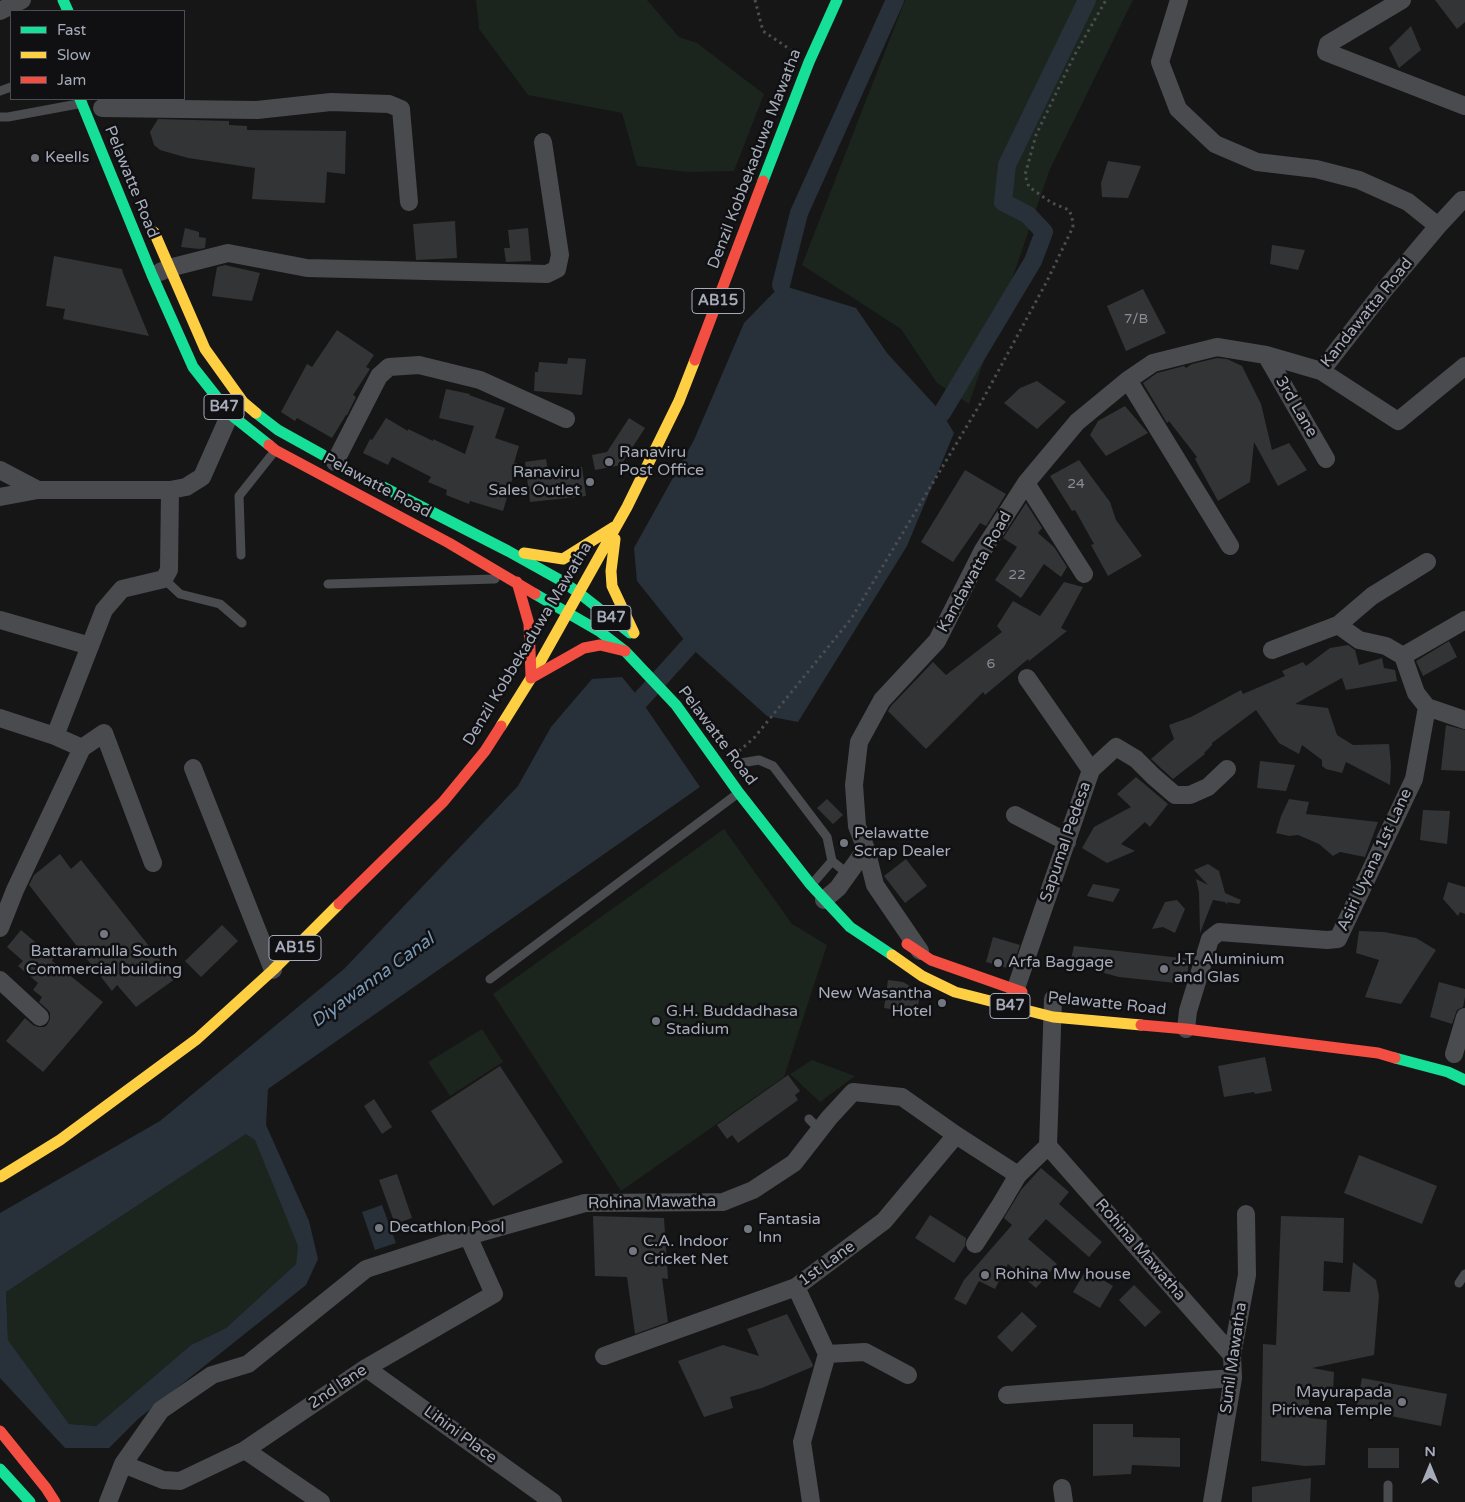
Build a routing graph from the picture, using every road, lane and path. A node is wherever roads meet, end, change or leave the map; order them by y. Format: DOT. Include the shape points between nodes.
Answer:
graph roads {
  1 [pos="22,0"];
  2 [pos="755,0"];
  3 [pos="837,0"];
  4 [pos="1106,0"];
  5 [pos="1179,0"];
  6 [pos="1402,0"];
  7 [pos="0,11"];
  8 [pos="809,62"];
  9 [pos="81,101"];
  10 [pos="1465,106"];
  11 [pos="103,108"];
  12 [pos="0,117"];
  13 [pos="543,142"];
  14 [pos="1465,200"];
  15 [pos="409,202"];
  16 [pos="151,223"];
  17 [pos="1438,226"];
  18 [pos="170,268"];
  19 [pos="152,275"];
  20 [pos="1266,355"];
  21 [pos="1465,366"];
  22 [pos="1321,372"];
  23 [pos="1128,380"];
  24 [pos="243,402"];
  25 [pos="230,414"];
  26 [pos="566,419"];
  27 [pos="275,450"];
  28 [pos="1326,459"];
  29 [pos="339,464"];
  30 [pos="0,470"];
  31 [pos="369,480"];
  32 [pos="1026,483"];
  33 [pos="38,490"];
  34 [pos="170,490"];
  35 [pos="0,496"];
  36 [pos="617,525"];
  37 [pos="1230,546"];
  38 [pos="508,551"];
  39 [pos="241,554"];
  40 [pos="1427,562"];
  41 [pos="1084,574"];
  42 [pos="164,579"];
  43 [pos="514,580"];
  44 [pos="328,584"];
  45 [pos="580,593"];
  46 [pos="568,612"];
  47 [pos="0,620"];
  48 [pos="1465,620"];
  49 [pos="242,623"];
  50 [pos="1338,625"];
  51 [pos="90,646"];
  52 [pos="1272,650"];
  53 [pos="627,653"];
  54 [pos="1403,656"];
  55 [pos="531,678"];
  56 [pos="1027,678"];
  57 [pos="1427,706"];
  58 [pos="0,718"];
  59 [pos="1465,720"];
  60 [pos="55,736"];
  61 [pos="82,748"];
  62 [pos="741,763"];
  63 [pos="193,768"];
  64 [pos="1227,769"];
  65 [pos="1091,770"];
  66 [pos="739,793"];
  67 [pos="1015,815"];
  68 [pos="1066,842"];
  69 [pos="866,849"];
  70 [pos="832,861"];
  71 [pos="153,863"];
  72 [pos="821,869"];
  73 [pos="848,874"];
  74 [pos="811,885"];
  75 [pos="835,894"];
  76 [pos="0,928"];
  77 [pos="899,939"];
  78 [pos="923,955"];
  79 [pos="273,970"];
  80 [pos="490,979"];
  81 [pos="0,980"];
  82 [pos="1015,991"];
  83 [pos="1048,997"];
  84 [pos="40,1017"];
  85 [pos="1053,1017"];
  86 [pos="1465,1017"];
  87 [pos="1186,1029"];
  88 [pos="1454,1055"];
  89 [pos="1465,1080"];
  90 [pos="956,1135"];
  91 [pos="1048,1146"];
  92 [pos="1018,1174"];
  93 [pos="0,1176"];
  94 [pos="1246,1214"];
  95 [pos="468,1236"];
  96 [pos="975,1244"];
  97 [pos="1465,1274"];
  98 [pos="1459,1283"];
  99 [pos="796,1287"];
  100 [pos="827,1354"];
  101 [pos="1232,1355"];
  102 [pos="604,1356"];
  103 [pos="366,1368"];
  104 [pos="908,1374"];
  105 [pos="1233,1378"];
  106 [pos="1007,1395"];
  107 [pos="0,1431"];
  108 [pos="245,1450"];
  109 [pos="123,1464"];
  110 [pos="0,1470"];
  111 [pos="1388,1485"];
  112 [pos="30,1502"];
  113 [pos="55,1502"];
  114 [pos="108,1502"];
  115 [pos="321,1502"];
  116 [pos="554,1502"];
  117 [pos="810,1502"];
  118 [pos="1212,1502"];
  119 [pos="1388,1502"];
  1 -- 7 [label="street"];
  2 -- 8 [label="path" via="763,32"];
  3 -- 8 [label="main road, Denzil Kobbekaduwa Mawatha / AB15"];
  4 -- 62 [label="path" via="1074,56 1036,135 1025,175 1029,187 1069,210 1072,217 1072,227 1046,284 982,401 851,619 754,738"];
  5 -- 17 [label="street" via="1160,62 1178,109 1215,144 1257,162 1316,169 1360,180 1408,202"];
  6 -- 10 [label="street" via="1328,44 1326,52"];
  8 -- 36 [label="main road, Denzil Kobbekaduwa Mawatha / AB15" via="679,401"];
  9 -- 12 [label="lane"];
  9 -- 19 [label="main road, Pelawatte Road / B47"];
  11 -- 15 [label="street" via="257,110 331,102 389,104 401,109"];
  13 -- 18 [label="street" via="560,255 557,269 547,274 307,268 228,253"];
  14 -- 17 [label="street, Kandawatta Road"];
  16 -- 18 [label="main road, Pelawatte Road / B47"];
  17 -- 22 [label="street, Kandawatta Road"];
  18 -- 19 [label="street"];
  18 -- 24 [label="main road, Pelawatte Road / B47" via="205,349"];
  19 -- 25 [label="main road, Pelawatte Road / B47" via="193,367"];
  20 -- 22 [label="street, Kandawatta Road"];
  20 -- 23 [label="street, Kandawatta Road" via="1217,348 1152,363"];
  20 -- 28 [label="street, 3rd Lane"];
  21 -- 22 [label="street" via="1398,421"];
  23 -- 32 [label="street, Kandawatta Road" via="1077,422"];
  23 -- 37 [label="street"];
  24 -- 25 [label="street"];
  24 -- 29 [label="main road, Pelawatte Road / B47" via="278,430"];
  25 -- 27 [label="main road, Pelawatte Road / B47"];
  25 -- 34 [label="street" via="202,477 186,487"];
  26 -- 29 [label="street" via="480,380 419,365 390,367 379,376"];
  27 -- 39 [label="lane" via="239,496"];
  27 -- 43 [label="main road, Pelawatte Road / B47"];
  30 -- 33 [label="street"];
  31 -- 38 [label="main road, Pelawatte Road / B47"];
  32 -- 41 [label="street"];
  32 -- 69 [label="street, Kandawatta Road" via="984,550 937,641 882,700 859,742 854,785 857,826"];
  33 -- 34 [label="street"];
  33 -- 35 [label="street"];
  34 -- 42 [label="street" via="169,570"];
  36 -- 38 [label="main road" via="563,559"];
  36 -- 45 [label="main road, Denzil Kobbekaduwa Mawatha / AB15"];
  36 -- 45 [label="main road, Pelawatte Road / B47" via="612,586 640,641"];
  38 -- 45 [label="main road, Pelawatte Road / B47"];
  40 -- 50 [label="street" via="1372,596"];
  42 -- 49 [label="lane" via="180,594 220,604"];
  42 -- 51 [label="street" via="122,589 104,610"];
  43 -- 44 [label="lane"];
  43 -- 46 [label="main road, Pelawatte Road / B47"];
  43 -- 55 [label="main road" via="529,624"];
  45 -- 46 [label="main road, Denzil Kobbekaduwa Mawatha / AB15"];
  46 -- 53 [label="main road, Pelawatte Road / B47"];
  46 -- 55 [label="main road, Denzil Kobbekaduwa Mawatha / AB15"];
  47 -- 51 [label="street"];
  48 -- 54 [label="street"];
  50 -- 52 [label="street"];
  50 -- 54 [label="street" via="1359,640 1386,646"];
  51 -- 60 [label="street"];
  53 -- 55 [label="main road" via="600,645 584,648"];
  53 -- 66 [label="main road, Pelawatte Road / B47" via="676,705"];
  54 -- 57 [label="street" via="1416,694"];
  55 -- 79 [label="main road, Denzil Kobbekaduwa Mawatha / AB15" via="485,751 443,802"];
  56 -- 65 [label="street"];
  57 -- 59 [label="street"];
  57 -- 87 [label="street, Asiri Uyana 1st Lane" via="1414,779 1338,939 1219,932 1210,939 1188,1011"];
  58 -- 60 [label="street"];
  60 -- 61 [label="street"];
  61 -- 71 [label="street" via="104,733"];
  61 -- 76 [label="street" via="14,890"];
  62 -- 70 [label="lane" via="759,760 773,766 827,837"];
  63 -- 79 [label="street"];
  64 -- 65 [label="street, Sapumal Pedesa" via="1208,787 1190,795 1175,795 1136,759 1116,747"];
  65 -- 68 [label="street, Sapumal Pedesa"];
  66 -- 74 [label="main road, Pelawatte Road / B47"];
  66 -- 80 [label="lane"];
  67 -- 68 [label="street"];
  68 -- 82 [label="street, Sapumal Pedesa"];
  69 -- 73 [label="street"];
  69 -- 78 [label="street, Kandawatta Road" via="875,885"];
  70 -- 72 [label="lane"];
  70 -- 73 [label="lane"];
  72 -- 74 [label="lane"];
  72 -- 75 [label="main road, Pelawatte Road / B47"];
  73 -- 75 [label="street"];
  74 -- 75 [label="main road, Pelawatte Road / B47"];
  75 -- 85 [label="main road, Pelawatte Road / B47" via="850,928 922,976 955,992"];
  77 -- 78 [label="main road, Pelawatte Road / B47"];
  78 -- 82 [label="main road, Pelawatte Road / B47"];
  79 -- 93 [label="main road, Denzil Kobbekaduwa Mawatha / AB15" via="197,1039 60,1140"];
  81 -- 84 [label="street"];
  82 -- 83 [label="main road, Pelawatte Road / B47"];
  83 -- 85 [label="street"];
  85 -- 87 [label="main road, Pelawatte Road / B47"];
  85 -- 91 [label="street"];
  86 -- 88 [label="street"];
  87 -- 89 [label="main road, Pelawatte Road / B47" via="1378,1053 1448,1072"];
  90 -- 92 [label="street, Rohina Mawatha"];
  90 -- 95 [label="street, Rohina Mawatha" via="902,1097 853,1092 815,1124 794,1163 753,1190 723,1202 585,1203"];
  90 -- 99 [label="street, 1st Lane" via="884,1221"];
  91 -- 92 [label="street"];
  91 -- 101 [label="street, Rohina Mawatha"];
  92 -- 96 [label="street"];
  94 -- 101 [label="street, Sunil Mawatha" via="1247,1275"];
  95 -- 103 [label="street, 2nd lane" via="494,1294"];
  95 -- 109 [label="street, Rohina Mawatha" via="366,1269 248,1364 212,1374 161,1410"];
  97 -- 98 [label="lane"];
  99 -- 100 [label="street"];
  99 -- 102 [label="street, 1st Lane"];
  100 -- 104 [label="street" via="864,1352"];
  100 -- 117 [label="street" via="802,1442"];
  101 -- 105 [label="street, Sunil Mawatha"];
  103 -- 108 [label="street, 2nd lane"];
  103 -- 116 [label="street, Lihini Place"];
  105 -- 106 [label="street"];
  105 -- 118 [label="street, Sunil Mawatha"];
  107 -- 113 [label="main road"];
  108 -- 109 [label="street, 2nd lane" via="180,1481 164,1480"];
  108 -- 115 [label="street"];
  109 -- 114 [label="street, Rohina Mawatha"];
  110 -- 112 [label="main road"];
  111 -- 119 [label="lane"];
}
